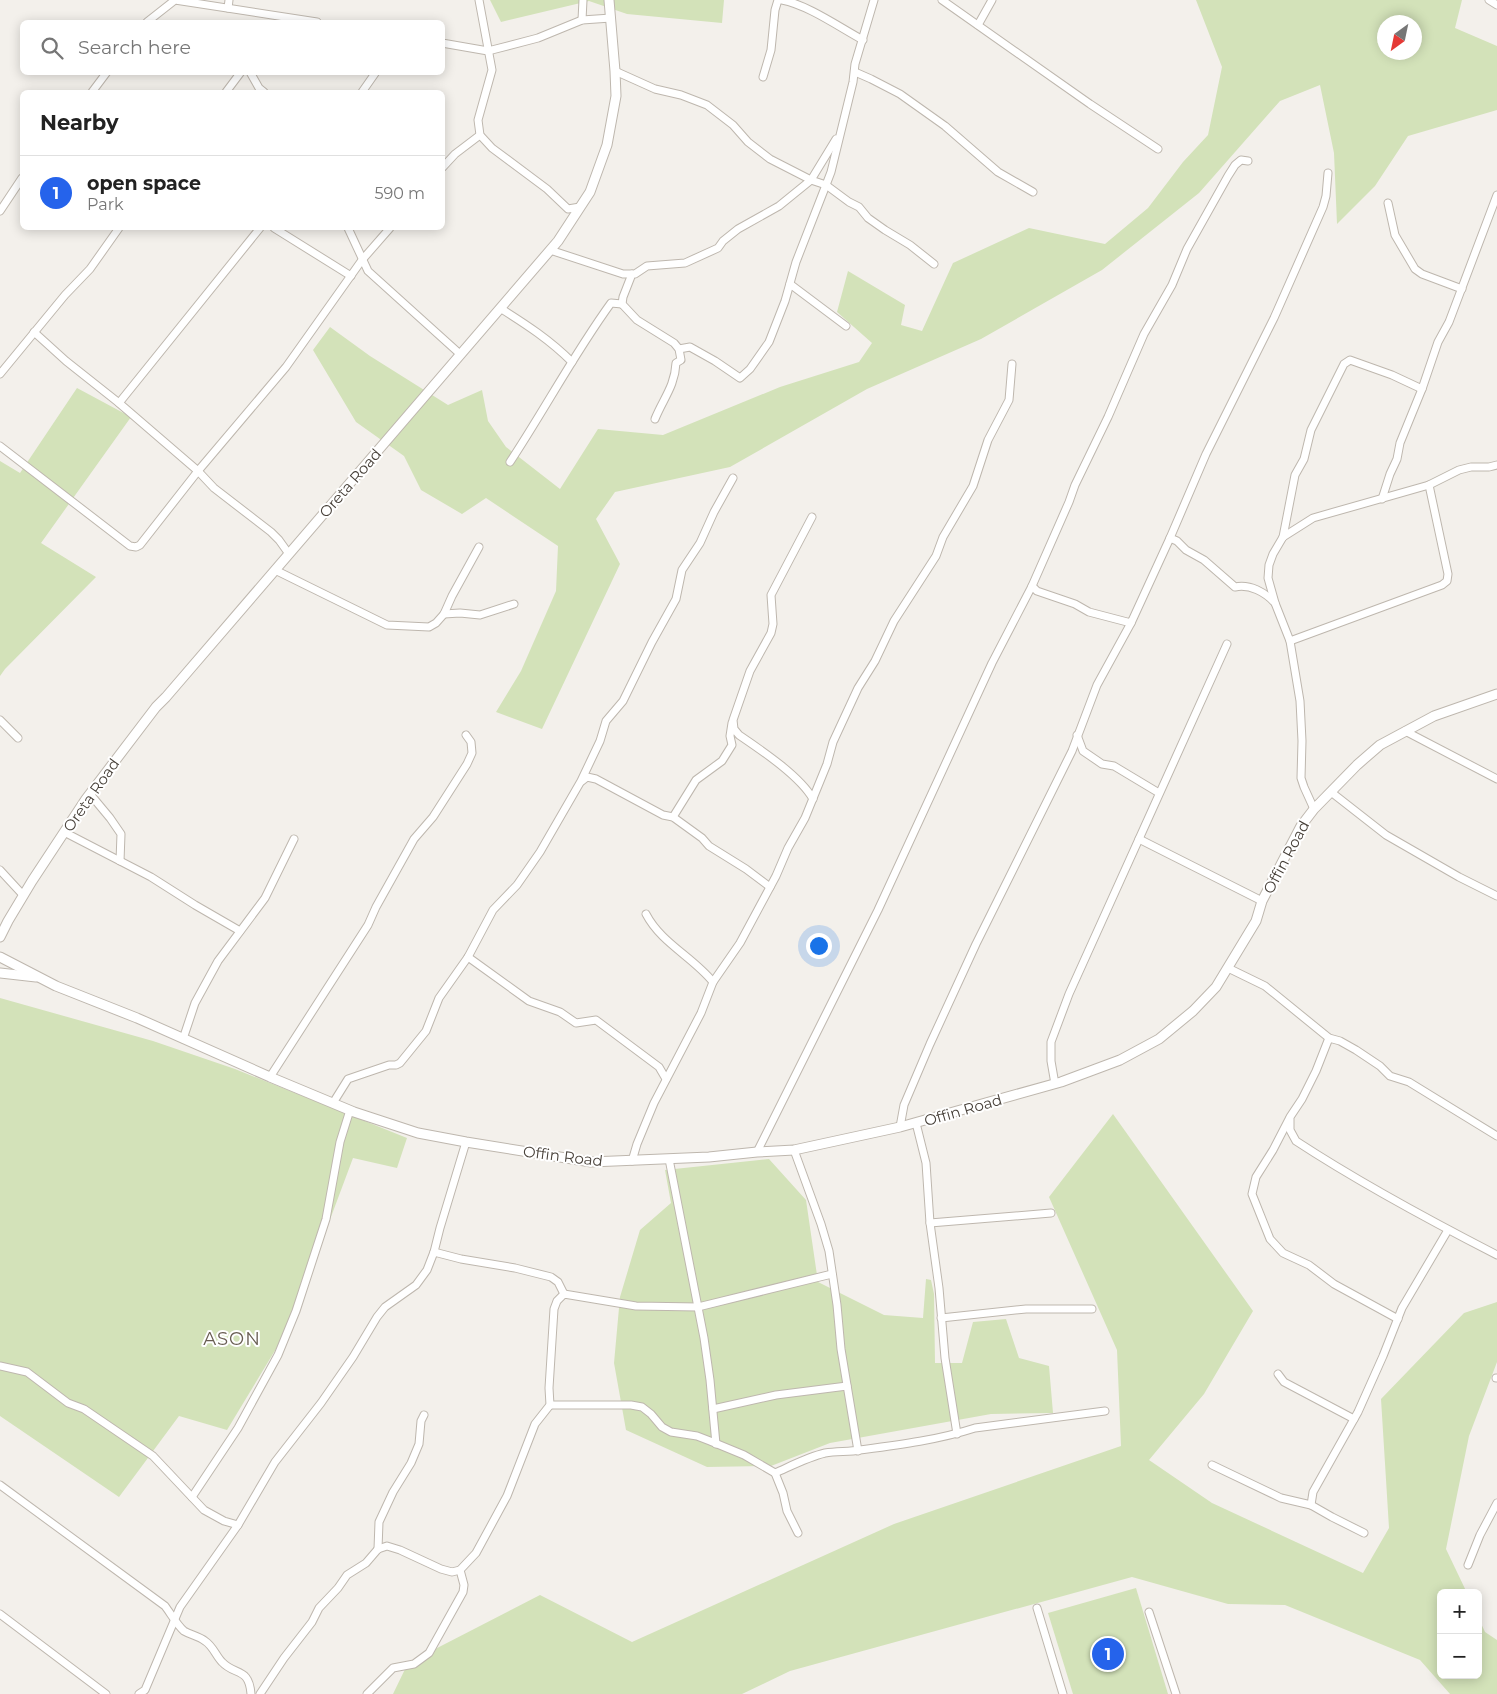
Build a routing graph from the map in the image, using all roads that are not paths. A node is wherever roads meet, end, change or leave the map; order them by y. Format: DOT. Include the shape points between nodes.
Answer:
graph roads {
  1 [pos="479,0"];
  2 [pos="583,0"];
  3 [pos="609,0"];
  4 [pos="780,0"];
  5 [pos="874,0"];
  6 [pos="942,0"];
  7 [pos="992,0"];
  8 [pos="1489,0"];
  9 [pos="229,4"];
  10 [pos="1497,5"];
  11 [pos="611,18"];
  12 [pos="150,20"];
  13 [pos="307,20"];
  14 [pos="582,20"];
  15 [pos="978,24"];
  16 [pos="862,40"];
  17 [pos="445,44"];
  18 [pos="488,51"];
  19 [pos="616,71"];
  20 [pos="855,72"];
  21 [pos="105,75"];
  22 [pos="239,75"];
  23 [pos="252,75"];
  24 [pos="374,75"];
  25 [pos="763,77"];
  26 [pos="94,90"];
  27 [pos="228,90"];
  28 [pos="262,90"];
  29 [pos="363,90"];
  30 [pos="840,133"];
  31 [pos="480,135"];
  32 [pos="1158,149"];
  33 [pos="1248,161"];
  34 [pos="445,165"];
  35 [pos="1328,173"];
  36 [pos="811,180"];
  37 [pos="20,181"];
  38 [pos="826,185"];
  39 [pos="1033,192"];
  40 [pos="1497,195"];
  41 [pos="1388,203"];
  42 [pos="580,207"];
  43 [pos="0,211"];
  44 [pos="118,230"];
  45 [pos="258,230"];
  46 [pos="277,230"];
  47 [pos="349,230"];
  48 [pos="388,230"];
  49 [pos="550,250"];
  50 [pos="362,260"];
  51 [pos="934,264"];
  52 [pos="632,274"];
  53 [pos="351,276"];
  54 [pos="790,284"];
  55 [pos="1462,288"];
  56 [pos="622,304"];
  57 [pos="500,308"];
  58 [pos="846,326"];
  59 [pos="34,332"];
  60 [pos="680,349"];
  61 [pos="460,354"];
  62 [pos="572,362"];
  63 [pos="1012,364"];
  64 [pos="0,374"];
  65 [pos="1422,390"];
  66 [pos="119,404"];
  67 [pos="655,419"];
  68 [pos="0,446"];
  69 [pos="510,462"];
  70 [pos="1497,464"];
  71 [pos="198,471"];
  72 [pos="733,478"];
  73 [pos="1429,484"];
  74 [pos="1382,499"];
  75 [pos="812,517"];
  76 [pos="1283,537"];
  77 [pos="1170,538"];
  78 [pos="479,547"];
  79 [pos="289,554"];
  80 [pos="276,570"];
  81 [pos="1032,586"];
  82 [pos="514,604"];
  83 [pos="1275,604"];
  84 [pos="444,614"];
  85 [pos="1131,623"];
  86 [pos="1290,641"];
  87 [pos="1227,644"];
  88 [pos="1497,694"];
  89 [pos="0,720"];
  90 [pos="733,721"];
  91 [pos="1405,731"];
  92 [pos="466,735"];
  93 [pos="1077,735"];
  94 [pos="18,738"];
  95 [pos="1497,779"];
  96 [pos="582,781"];
  97 [pos="1331,792"];
  98 [pos="1159,793"];
  99 [pos="90,794"];
  100 [pos="813,799"];
  101 [pos="1314,808"];
  102 [pos="673,816"];
  103 [pos="64,832"];
  104 [pos="294,839"];
  105 [pos="1140,839"];
  106 [pos="120,861"];
  107 [pos="0,870"];
  108 [pos="770,887"];
  109 [pos="23,895"];
  110 [pos="1497,896"];
  111 [pos="1262,901"];
  112 [pos="646,914"];
  113 [pos="240,930"];
  114 [pos="0,936"];
  115 [pos="0,957"];
  116 [pos="468,957"];
  117 [pos="1228,968"];
  118 [pos="0,973"];
  119 [pos="36,976"];
  120 [pos="713,982"];
  121 [pos="1329,1038"];
  122 [pos="182,1039"];
  123 [pos="270,1077"];
  124 [pos="666,1079"];
  125 [pos="1055,1084"];
  126 [pos="333,1103"];
  127 [pos="350,1110"];
  128 [pos="1290,1117"];
  129 [pos="916,1123"];
  130 [pos="900,1127"];
  131 [pos="1497,1136"];
  132 [pos="466,1142"];
  133 [pos="794,1150"];
  134 [pos="757,1152"];
  135 [pos="669,1159"];
  136 [pos="632,1161"];
  137 [pos="1051,1213"];
  138 [pos="930,1223"];
  139 [pos="1448,1230"];
  140 [pos="434,1252"];
  141 [pos="1497,1256"];
  142 [pos="832,1274"];
  143 [pos="564,1294"];
  144 [pos="698,1307"];
  145 [pos="1092,1309"];
  146 [pos="941,1318"];
  147 [pos="1398,1319"];
  148 [pos="0,1366"];
  149 [pos="1278,1374"];
  150 [pos="848,1386"];
  151 [pos="550,1404"];
  152 [pos="713,1409"];
  153 [pos="1105,1411"];
  154 [pos="424,1415"];
  155 [pos="1354,1419"];
  156 [pos="957,1434"];
  157 [pos="716,1444"];
  158 [pos="858,1451"];
  159 [pos="1212,1465"];
  160 [pos="775,1473"];
  161 [pos="0,1485"];
  162 [pos="192,1497"];
  163 [pos="1497,1503"];
  164 [pos="1311,1505"];
  165 [pos="238,1525"];
  166 [pos="798,1533"];
  167 [pos="1364,1533"];
  168 [pos="378,1549"];
  169 [pos="1468,1565"];
  170 [pos="460,1570"];
  171 [pos="1037,1608"];
  172 [pos="1149,1612"];
  173 [pos="0,1614"];
  174 [pos="175,1619"];
  175 [pos="144,1693"];
  176 [pos="106,1694"];
  177 [pos="251,1694"];
  178 [pos="260,1694"];
  179 [pos="367,1694"];
  180 [pos="1063,1694"];
  181 [pos="1176,1694"];
  1 -- 18 [label="street"];
  2 -- 14 [label="street"];
  3 -- 11 [label="street, Oreta Road"];
  4 -- 16 [label="street" via="793,2"];
  4 -- 25 [label="street" via="775,10 771,50"];
  5 -- 16 [label="street"];
  6 -- 15 [label="street"];
  7 -- 15 [label="street"];
  8 -- 10 [label="street"];
  9 -- 12 [label="street" via="175,0"];
  9 -- 13 [label="street"];
  11 -- 14 [label="street"];
  11 -- 19 [label="street, Oreta Road"];
  14 -- 18 [label="street" via="538,38"];
  15 -- 32 [label="street"];
  16 -- 20 [label="street"];
  17 -- 18 [label="street"];
  18 -- 31 [label="street" via="492,70 478,120"];
  19 -- 36 [label="street" via="655,89 681,94 707,105 770,159"];
  19 -- 42 [label="street, Oreta Road" via="616,96 607,145 590,192"];
  20 -- 30 [label="street"];
  20 -- 39 [label="street" via="906,98 945,126 998,172"];
  21 -- 26 [label="street"];
  22 -- 27 [label="street"];
  23 -- 28 [label="street"];
  24 -- 29 [label="street"];
  30 -- 36 [label="street"];
  30 -- 38 [label="street"];
  31 -- 34 [label="street"];
  31 -- 42 [label="street" via="568,209"];
  33 -- 81 [label="street" via="1241,160 1235,165 1187,249 1075,485"];
  35 -- 77 [label="street" via="1323,207 1274,318 1206,454"];
  36 -- 38 [label="street"];
  36 -- 52 [label="street" via="779,206 738,229 718,248 685,264 647,266"];
  37 -- 43 [label="street"];
  38 -- 51 [label="street"];
  38 -- 54 [label="street"];
  40 -- 55 [label="street"];
  41 -- 55 [label="street" via="1395,235 1415,269"];
  42 -- 49 [label="street, Oreta Road"];
  44 -- 59 [label="street" via="90,269"];
  45 -- 66 [label="street"];
  46 -- 53 [label="street"];
  47 -- 50 [label="street"];
  48 -- 50 [label="street"];
  49 -- 52 [label="street" via="623,274"];
  49 -- 57 [label="street, Oreta Road"];
  50 -- 53 [label="street"];
  50 -- 61 [label="street" via="368,270"];
  52 -- 56 [label="street"];
  53 -- 71 [label="street" via="286,367"];
  54 -- 58 [label="street"];
  54 -- 60 [label="street" via="769,342 740,378 690,347"];
  55 -- 65 [label="street" via="1438,342"];
  56 -- 60 [label="street" via="637,320"];
  56 -- 62 [label="street" via="611,304"];
  57 -- 61 [label="street, Oreta Road"];
  57 -- 62 [label="street" via="553,343"];
  59 -- 64 [label="street"];
  59 -- 66 [label="street"];
  60 -- 67 [label="street" via="681,360 676,363 669,394"];
  61 -- 79 [label="street, Oreta Road"];
  62 -- 69 [label="street"];
  63 -- 100 [label="street" via="1009,400 988,440 974,486 943,537 936,556 894,621 855,695 833,742"];
  65 -- 74 [label="street" via="1404,431"];
  65 -- 76 [label="street" via="1392,374 1350,360 1344,364 1311,430 1304,459 1295,475"];
  66 -- 71 [label="street"];
  68 -- 71 [label="street" via="130,546 136,547"];
  70 -- 73 [label="street" via="1465,468"];
  71 -- 79 [label="street" via="214,488 272,532"];
  72 -- 96 [label="street" via="700,543 682,570 676,599 623,701 606,721"];
  73 -- 74 [label="street"];
  73 -- 86 [label="street" via="1447,581"];
  74 -- 76 [label="street" via="1313,518"];
  75 -- 90 [label="street" via="771,595 771,633 750,671"];
  76 -- 83 [label="street" via="1269,565 1268,578"];
  77 -- 83 [label="street" via="1204,560 1235,587 1252,588"];
  77 -- 85 [label="street"];
  78 -- 84 [label="street"];
  79 -- 80 [label="street, Oreta Road"];
  80 -- 84 [label="street" via="390,626 429,627"];
  80 -- 99 [label="street, Oreta Road" via="156,707"];
  81 -- 85 [label="street" via="1089,612"];
  81 -- 134 [label="street" via="992,663 878,910"];
  82 -- 84 [label="street" via="480,615"];
  83 -- 86 [label="street"];
  85 -- 93 [label="street"];
  86 -- 101 [label="street" via="1300,701 1301,778"];
  87 -- 98 [label="street"];
  88 -- 91 [label="street, Offin Road" via="1434,716"];
  89 -- 94 [label="street"];
  90 -- 100 [label="street" via="739,735 796,778"];
  90 -- 102 [label="street" via="732,746 728,753 696,780"];
  91 -- 95 [label="street"];
  91 -- 97 [label="street, Offin Road" via="1380,745"];
  92 -- 123 [label="street" via="471,742 472,753 467,764 433,818 414,839 368,925"];
  93 -- 98 [label="street" via="1083,751"];
  93 -- 130 [label="street" via="930,1044 904,1105"];
  96 -- 102 [label="street" via="587,777 596,779 663,814"];
  96 -- 116 [label="street" via="540,852 494,910"];
  97 -- 101 [label="street, Offin Road"];
  97 -- 110 [label="street" via="1386,835"];
  98 -- 105 [label="street"];
  99 -- 103 [label="street, Oreta Road"];
  99 -- 106 [label="street" via="121,834"];
  100 -- 108 [label="street"];
  101 -- 111 [label="street, Offin Road" via="1300,826"];
  102 -- 108 [label="street" via="709,846"];
  103 -- 106 [label="street"];
  103 -- 109 [label="street, Oreta Road"];
  104 -- 113 [label="street" via="265,898"];
  105 -- 111 [label="street"];
  105 -- 125 [label="street" via="1069,994 1051,1042"];
  106 -- 113 [label="street"];
  107 -- 109 [label="street"];
  108 -- 120 [label="street" via="740,943"];
  109 -- 114 [label="street, Oreta Road"];
  111 -- 117 [label="street, Offin Road" via="1256,920"];
  112 -- 120 [label="street" via="651,924"];
  113 -- 122 [label="street" via="195,1003"];
  115 -- 119 [label="street, Offin Road"];
  116 -- 124 [label="street" via="536,1004 560,1012 576,1023 596,1020 659,1067"];
  116 -- 126 [label="street" via="439,998 426,1031 400,1063 348,1079"];
  117 -- 121 [label="street" via="1265,986"];
  117 -- 125 [label="street, Offin Road" via="1216,987 1193,1011 1158,1040 1120,1060"];
  118 -- 119 [label="street"];
  119 -- 122 [label="street, Offin Road"];
  120 -- 124 [label="street" via="702,1013"];
  121 -- 128 [label="street" via="1316,1071"];
  121 -- 131 [label="street" via="1356,1050 1390,1076 1409,1082"];
  122 -- 123 [label="street, Offin Road"];
  123 -- 126 [label="street, Offin Road"];
  124 -- 136 [label="street" via="636,1144"];
  125 -- 129 [label="street, Offin Road"];
  126 -- 127 [label="street, Offin Road"];
  127 -- 132 [label="street, Offin Road" via="418,1133"];
  127 -- 162 [label="street" via="340,1142 326,1219 278,1356 238,1428"];
  128 -- 139 [label="street" via="1290,1130 1296,1141"];
  128 -- 147 [label="street" via="1256,1177 1252,1194 1270,1239 1283,1253 1309,1265 1334,1284"];
  129 -- 130 [label="street, Offin Road"];
  129 -- 138 [label="street" via="926,1164"];
  130 -- 133 [label="street, Offin Road"];
  132 -- 136 [label="street, Offin Road" via="591,1162"];
  132 -- 140 [label="street"];
  133 -- 134 [label="street, Offin Road"];
  133 -- 142 [label="street" via="821,1224"];
  134 -- 135 [label="street, Offin Road"];
  135 -- 136 [label="street, Offin Road"];
  135 -- 144 [label="street"];
  137 -- 138 [label="street"];
  138 -- 146 [label="street"];
  139 -- 141 [label="street"];
  139 -- 147 [label="street"];
  140 -- 143 [label="street" via="551,1277 558,1282"];
  140 -- 165 [label="street" via="416,1285 384,1307 348,1364 266,1475"];
  142 -- 144 [label="street"];
  142 -- 150 [label="street"];
  143 -- 144 [label="street" via="636,1306"];
  143 -- 151 [label="street" via="554,1309"];
  144 -- 152 [label="street"];
  145 -- 146 [label="street" via="1026,1309"];
  146 -- 156 [label="street"];
  147 -- 155 [label="street"];
  148 -- 162 [label="street" via="27,1372 68,1403 84,1409 153,1456"];
  149 -- 155 [label="street" via="1284,1382"];
  150 -- 152 [label="street" via="776,1395"];
  150 -- 158 [label="street"];
  151 -- 157 [label="street" via="642,1407 671,1432 697,1436"];
  151 -- 170 [label="street" via="535,1424 507,1496 476,1553"];
  152 -- 157 [label="street"];
  153 -- 156 [label="street" via="975,1428"];
  154 -- 168 [label="street" via="420,1421 419,1444 379,1522"];
  155 -- 164 [label="street" via="1313,1492"];
  156 -- 158 [label="street"];
  157 -- 160 [label="street"];
  158 -- 160 [label="street" via="826,1453"];
  159 -- 164 [label="street" via="1281,1498"];
  160 -- 166 [label="street"];
  161 -- 174 [label="street" via="165,1606"];
  162 -- 165 [label="street" via="204,1510"];
  163 -- 169 [label="street"];
  164 -- 167 [label="street"];
  165 -- 174 [label="street" via="180,1607"];
  168 -- 170 [label="street" via="387,1546 440,1569"];
  168 -- 178 [label="street" via="366,1563 347,1575 319,1608"];
  170 -- 179 [label="street" via="463,1592 429,1653 414,1664 393,1668"];
  171 -- 180 [label="street"];
  172 -- 181 [label="street"];
  173 -- 176 [label="street"];
  174 -- 175 [label="street"];
  174 -- 177 [label="street" via="184,1630 206,1641 227,1667 246,1676"];
}
